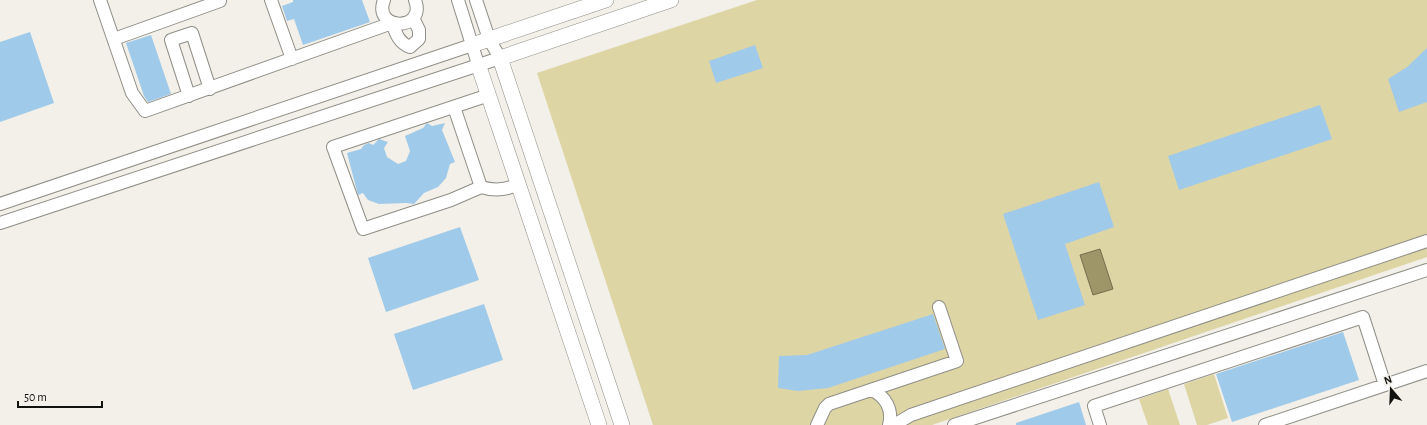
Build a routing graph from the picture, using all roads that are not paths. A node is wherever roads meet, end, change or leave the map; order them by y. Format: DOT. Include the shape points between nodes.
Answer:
graph roads {
  1 [pos="100,0"];
  2 [pos="220,0"];
  3 [pos="271,0"];
  4 [pos="384,0"];
  5 [pos="415,0"];
  6 [pos="458,0"];
  7 [pos="476,0"];
  8 [pos="606,0"];
  9 [pos="671,0"];
  10 [pos="413,18"];
  11 [pos="392,23"];
  12 [pos="114,39"];
  13 [pos="489,40"];
  14 [pos="472,45"];
  15 [pos="410,47"];
  16 [pos="500,58"];
  17 [pos="292,59"];
  18 [pos="416,64"];
  19 [pos="478,64"];
  20 [pos="210,89"];
  21 [pos="489,95"];
  22 [pos="189,96"];
  23 [pos="454,107"];
  24 [pos="518,184"];
  25 [pos="481,187"];
  26 [pos="0,204"];
  27 [pos="0,223"];
  28 [pos="1427,241"];
  29 [pos="1427,270"];
  30 [pos="939,306"];
  31 [pos="1427,372"];
  32 [pos="1385,385"];
  33 [pos="871,390"];
  34 [pos="599,425"];
  35 [pos="622,425"];
  36 [pos="818,425"];
  37 [pos="888,425"];
  38 [pos="894,425"];
  39 [pos="954,425"];
  40 [pos="1100,425"];
  41 [pos="1265,425"];
  1 -- 12 [label="street"];
  2 -- 12 [label="street"];
  3 -- 17 [label="street"];
  4 -- 11 [label="street" via="384,15"];
  5 -- 10 [label="street" via="417,8"];
  6 -- 14 [label="street"];
  7 -- 13 [label="street"];
  8 -- 13 [label="main road"];
  9 -- 16 [label="main road"];
  10 -- 11 [label="street" via="404,24"];
  10 -- 15 [label="street" via="419,30 419,39"];
  11 -- 15 [label="street" via="397,37 404,45"];
  11 -- 17 [label="street"];
  12 -- 22 [label="street" via="132,93 145,112"];
  13 -- 14 [label="main road"];
  13 -- 16 [label="street"];
  14 -- 18 [label="street"];
  14 -- 19 [label="street"];
  15 -- 18 [label="street"];
  16 -- 19 [label="street"];
  16 -- 35 [label="main road"];
  17 -- 20 [label="street"];
  18 -- 26 [label="street"];
  19 -- 21 [label="main road"];
  19 -- 27 [label="street"];
  20 -- 22 [label="street"];
  20 -- 22 [label="street" via="192,33 171,40"];
  21 -- 23 [label="street"];
  21 -- 24 [label="main road"];
  23 -- 25 [label="street"];
  23 -- 25 [label="street" via="333,147 363,229 451,200"];
  24 -- 25 [label="street" via="509,189"];
  24 -- 34 [label="main road"];
  28 -- 38 [label="street" via="911,415"];
  29 -- 39 [label="street"];
  30 -- 33 [label="street" via="958,361"];
  31 -- 32 [label="street"];
  32 -- 40 [label="street" via="1363,318 1094,406"];
  32 -- 41 [label="street"];
  33 -- 36 [label="street" via="829,404"];
  33 -- 37 [label="street" via="881,395 887,404 890,416"];
}
